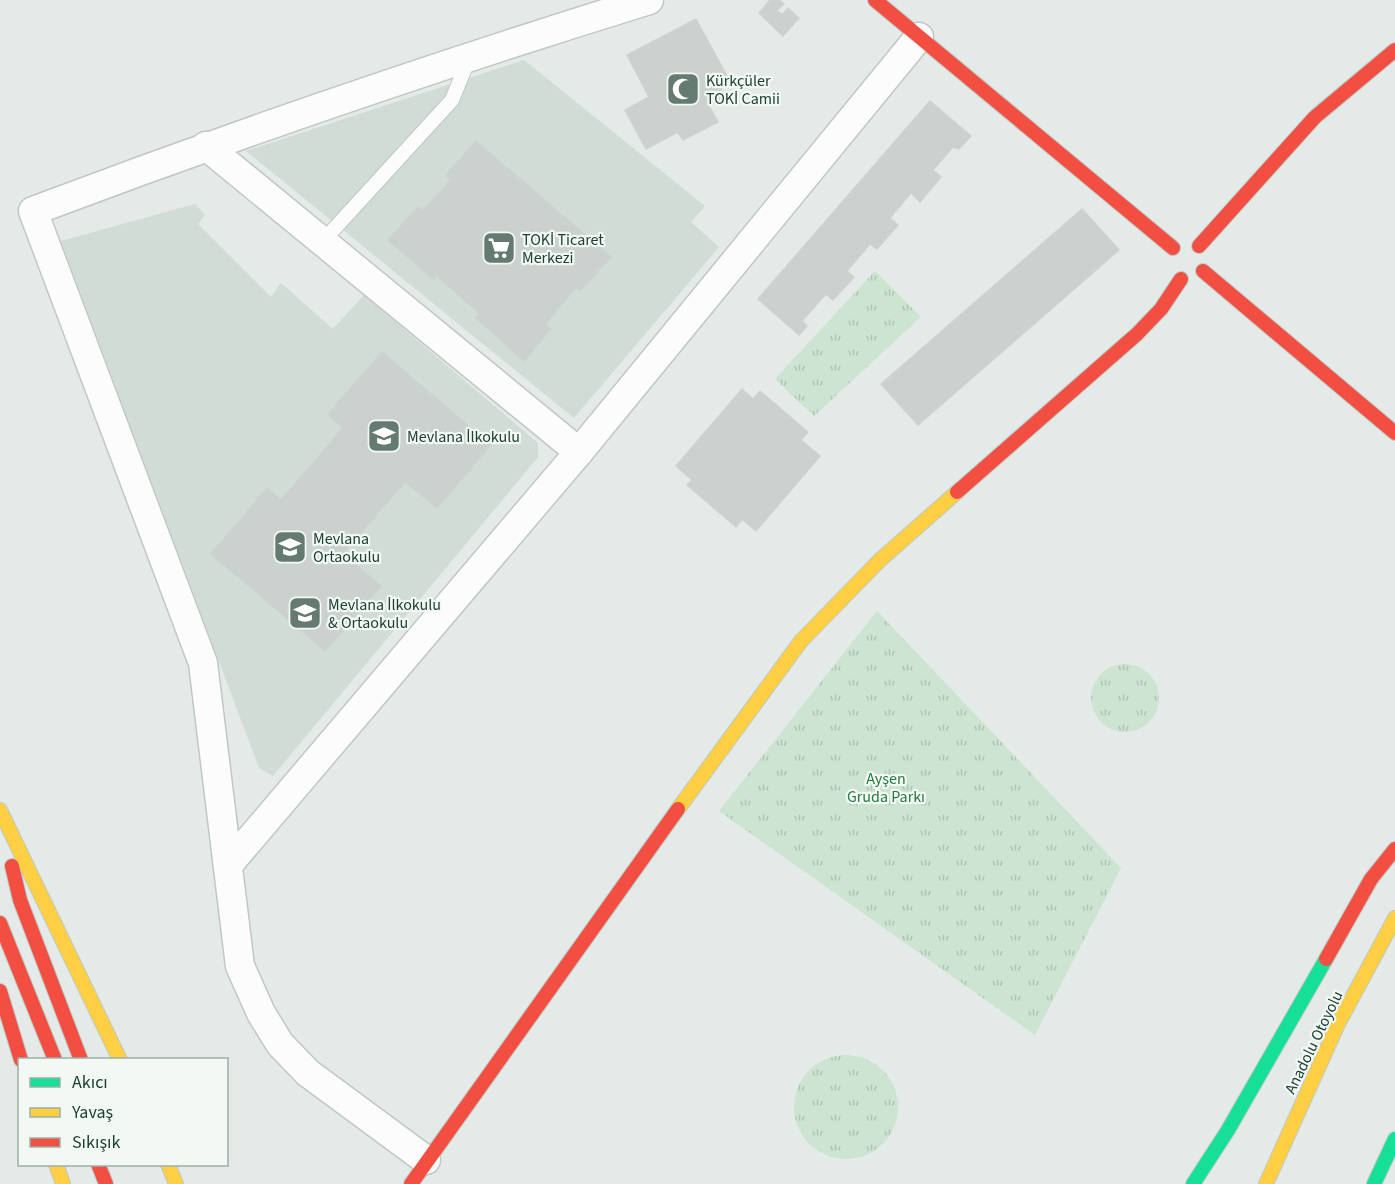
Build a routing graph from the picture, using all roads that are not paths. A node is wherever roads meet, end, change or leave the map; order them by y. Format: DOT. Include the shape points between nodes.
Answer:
graph roads {
  1 [pos="649,0"];
  2 [pos="875,0"];
  3 [pos="919,37"];
  4 [pos="1395,50"];
  5 [pos="470,56"];
  6 [pos="206,146"];
  7 [pos="323,241"];
  8 [pos="1199,246"];
  9 [pos="1173,264"];
  10 [pos="1203,272"];
  11 [pos="1395,433"];
  12 [pos="579,452"];
  13 [pos="0,812"];
  14 [pos="1395,849"];
  15 [pos="229,864"];
  16 [pos="1395,918"];
  17 [pos="0,923"];
  18 [pos="0,991"];
  19 [pos="21,1058"];
  20 [pos="55,1058"];
  21 [pos="81,1058"];
  22 [pos="120,1058"];
  23 [pos="1395,1139"];
  24 [pos="426,1160"];
  25 [pos="57,1166"];
  26 [pos="99,1166"];
  27 [pos="169,1166"];
  28 [pos="63,1184"];
  29 [pos="106,1184"];
  30 [pos="176,1184"];
  31 [pos="411,1184"];
  32 [pos="1193,1184"];
  33 [pos="1266,1184"];
  34 [pos="1374,1184"];
  1 -- 5 [label="street"];
  2 -- 3 [label="main road"];
  3 -- 9 [label="main road"];
  3 -- 12 [label="street"];
  4 -- 8 [label="main road" via="1325,105 1286,144"];
  5 -- 6 [label="street"];
  5 -- 7 [label="lane" via="452,100"];
  6 -- 7 [label="street"];
  6 -- 15 [label="street" via="33,212 203,663"];
  7 -- 12 [label="street"];
  8 -- 9 [label="main road" via="1184,242"];
  8 -- 10 [label="main road" via="1206,259"];
  9 -- 10 [label="main road" via="1192,279"];
  9 -- 24 [label="main road" via="1161,309 1137,334 880,560 801,641"];
  10 -- 11 [label="main road"];
  12 -- 15 [label="street"];
  13 -- 21 [label="main road" via="20,900"];
  13 -- 22 [label="main road"];
  14 -- 32 [label="main road" via="1371,879 1228,1130"];
  15 -- 24 [label="street" via="240,966 280,1044 308,1073"];
  16 -- 33 [label="main road, Anadolu Otoyolu" via="1338,1024"];
  17 -- 20 [label="main road"];
  18 -- 19 [label="main road"];
  23 -- 34 [label="main road"];
  24 -- 31 [label="main road"];
  25 -- 28 [label="main road"];
  26 -- 29 [label="main road"];
  27 -- 30 [label="main road"];
}
